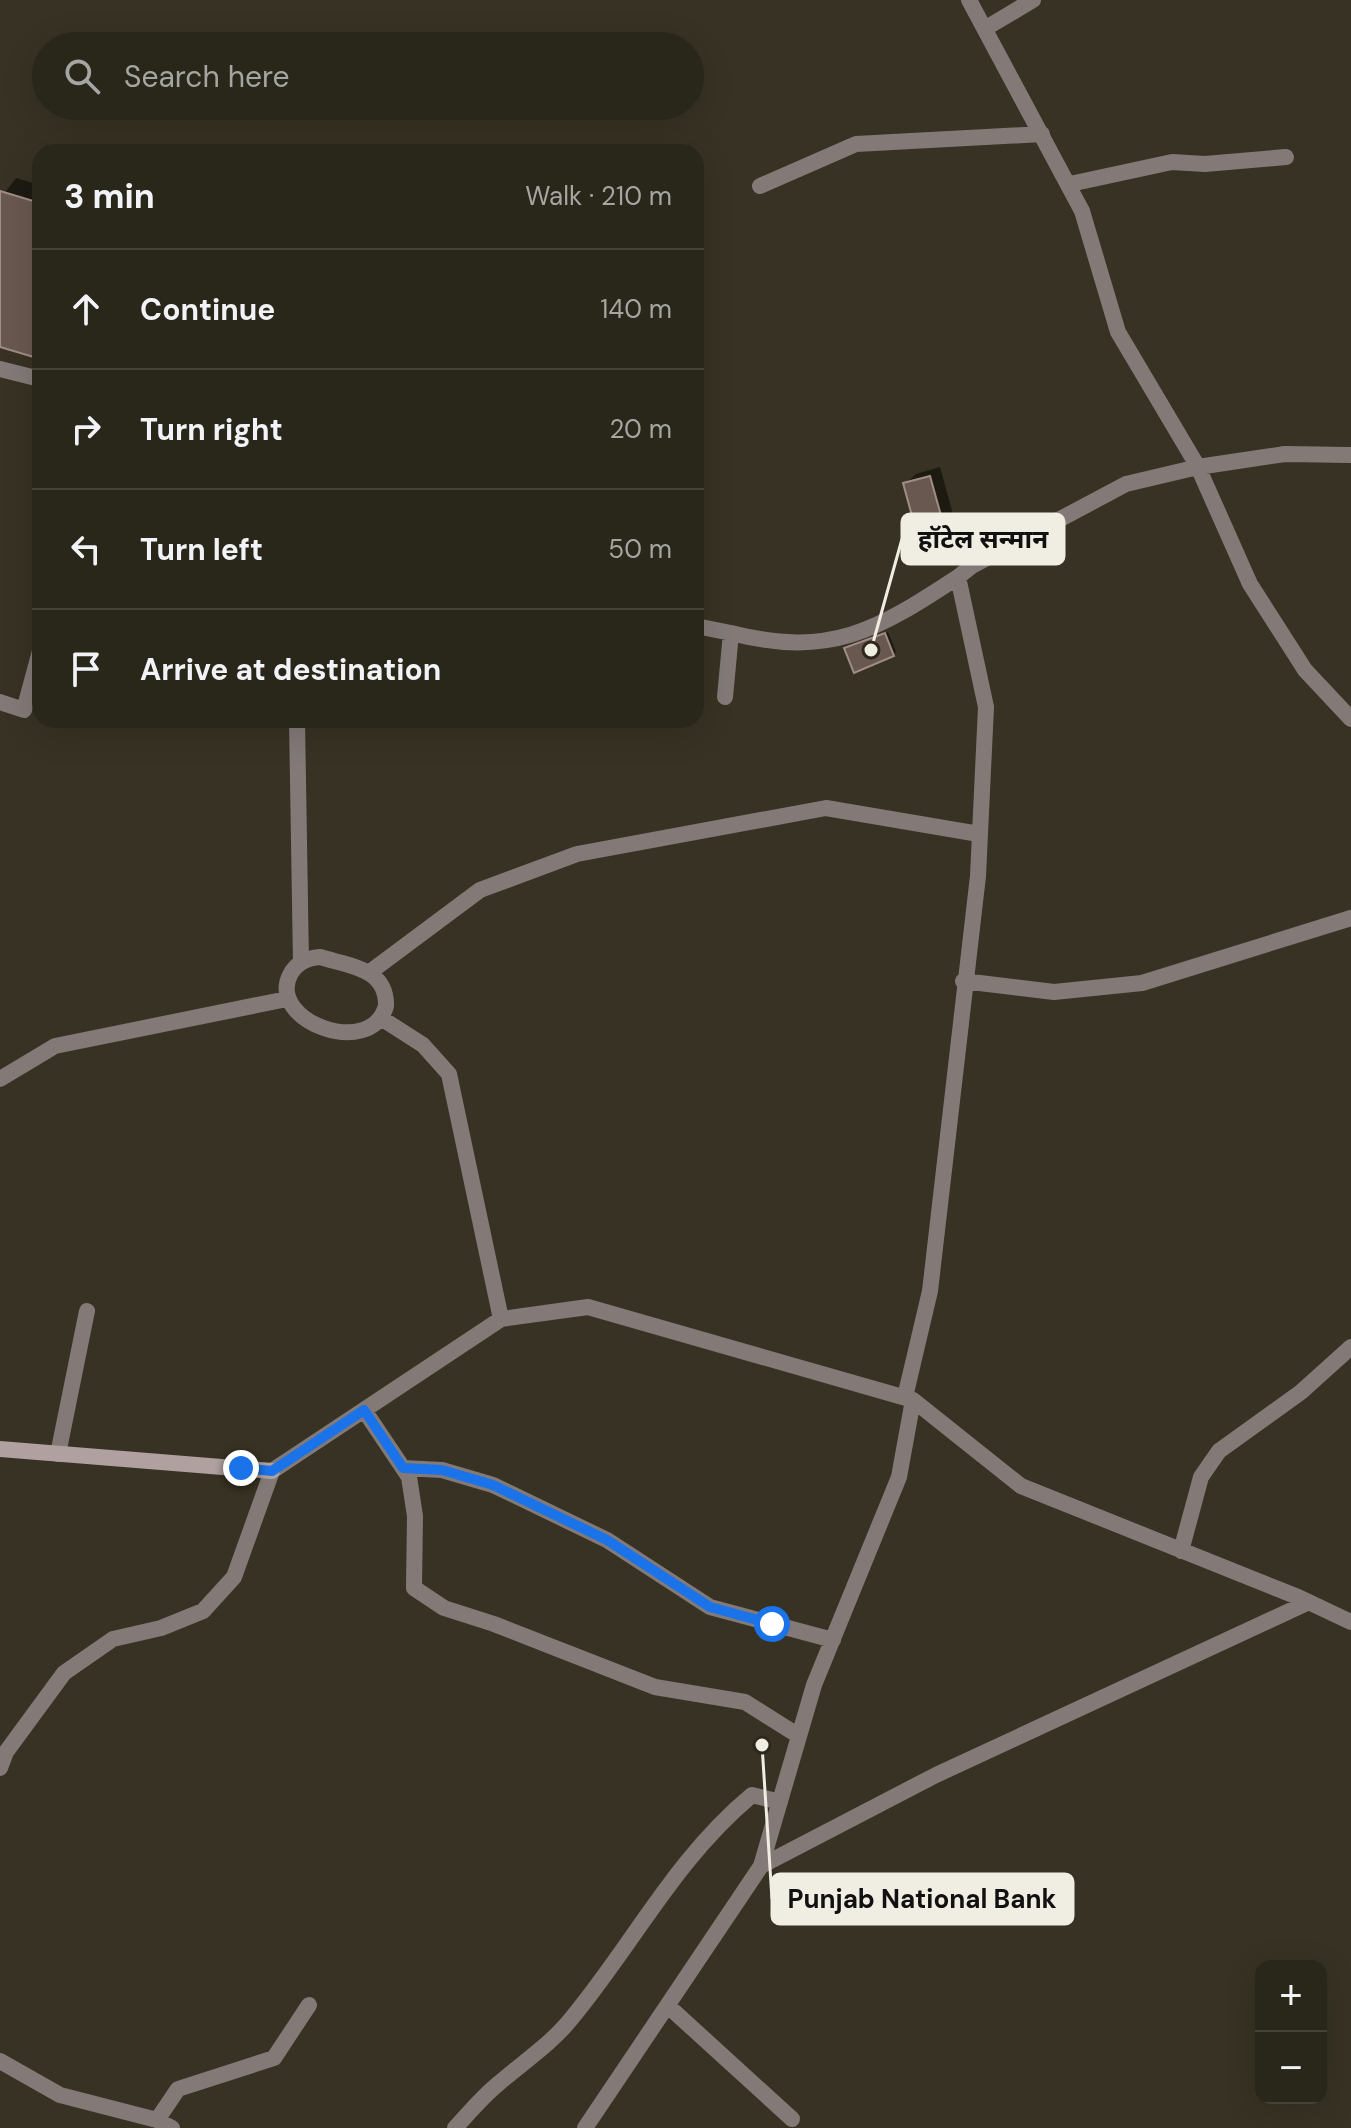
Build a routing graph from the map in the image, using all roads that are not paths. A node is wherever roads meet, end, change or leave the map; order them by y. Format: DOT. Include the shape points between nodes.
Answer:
graph roads {
  1 [pos="969,0"];
  2 [pos="1033,0"];
  3 [pos="986,28"];
  4 [pos="1042,134"];
  5 [pos="1286,157"];
  6 [pos="1070,184"];
  7 [pos="760,186"];
  8 [pos="0,369"];
  9 [pos="32,377"];
  10 [pos="1351,455"];
  11 [pos="1198,467"];
  12 [pos="958,577"];
  13 [pos="704,628"];
  14 [pos="731,633"];
  15 [pos="32,680"];
  16 [pos="725,697"];
  17 [pos="0,702"];
  18 [pos="1351,719"];
  19 [pos="297,728"];
  20 [pos="979,834"];
  21 [pos="1351,918"];
  22 [pos="301,963"];
  23 [pos="370,972"];
  24 [pos="963,981"];
  25 [pos="287,999"];
  26 [pos="381,1018"];
  27 [pos="0,1079"];
  28 [pos="87,1311"];
  29 [pos="501,1319"];
  30 [pos="1351,1347"];
  31 [pos="909,1399"];
  32 [pos="364,1410"];
  33 [pos="0,1449"];
  34 [pos="58,1454"];
  35 [pos="403,1468"];
  36 [pos="272,1471"];
  37 [pos="1181,1551"];
  38 [pos="1309,1602"];
  39 [pos="1351,1622"];
  40 [pos="833,1640"];
  41 [pos="799,1736"];
  42 [pos="0,1768"];
  43 [pos="780,1802"];
  44 [pos="761,1866"];
  45 [pos="309,2005"];
  46 [pos="668,2006"];
  47 [pos="0,2061"];
  48 [pos="792,2119"];
  49 [pos="165,2124"];
  50 [pos="455,2128"];
  51 [pos="585,2128"];
  1 -- 3 [label="street"];
  2 -- 3 [label="street"];
  3 -- 4 [label="street"];
  4 -- 6 [label="street"];
  4 -- 7 [label="street" via="856,144"];
  5 -- 6 [label="street" via="1172,162"];
  6 -- 11 [label="street" via="1118,332"];
  8 -- 9 [label="street"];
  10 -- 11 [label="street" via="1285,454"];
  11 -- 12 [label="street" via="1126,484"];
  11 -- 18 [label="street" via="1250,584 1305,670"];
  12 -- 14 [label="street" via="885,620 832,642 769,643"];
  12 -- 20 [label="street" via="986,707"];
  13 -- 14 [label="street"];
  14 -- 16 [label="street"];
  15 -- 17 [label="street" via="24,710"];
  19 -- 22 [label="street"];
  20 -- 23 [label="street" via="826,808 577,854 480,890"];
  20 -- 24 [label="street"];
  21 -- 24 [label="street" via="1142,983 1054,992"];
  22 -- 23 [label="street" via="320,957"];
  22 -- 25 [label="street" via="289,978"];
  23 -- 26 [label="street" via="385,993"];
  24 -- 31 [label="street" via="930,1291"];
  25 -- 26 [label="street" via="304,1019 354,1034 367,1031"];
  25 -- 27 [label="street" via="55,1046"];
  26 -- 29 [label="street" via="423,1045 449,1074"];
  28 -- 34 [label="street"];
  29 -- 31 [label="street" via="588,1307"];
  29 -- 32 [label="street"];
  30 -- 37 [label="street" via="1301,1392 1219,1451 1201,1477"];
  31 -- 37 [label="street" via="1021,1486"];
  31 -- 40 [label="street" via="899,1477"];
  32 -- 35 [label="street"];
  32 -- 36 [label="street"];
  33 -- 34 [label="street"];
  34 -- 36 [label="street"];
  35 -- 40 [label="street" via="442,1470 493,1485 607,1540 710,1607"];
  35 -- 41 [label="street" via="415,1516 414,1588 444,1608 655,1687 745,1702"];
  36 -- 42 [label="street" via="234,1577 203,1611 113,1639 64,1673"];
  37 -- 38 [label="street"];
  38 -- 39 [label="street"];
  38 -- 44 [label="street" via="936,1775"];
  40 -- 41 [label="street"];
  41 -- 43 [label="street"];
  43 -- 44 [label="street"];
  43 -- 50 [label="street" via="752,1795 723,1819 664,1887 569,2022"];
  44 -- 46 [label="street"];
  45 -- 49 [label="street" via="274,2058 178,2089"];
  46 -- 48 [label="street"];
  46 -- 51 [label="street"];
  47 -- 49 [label="street" via="60,2095"];
}
